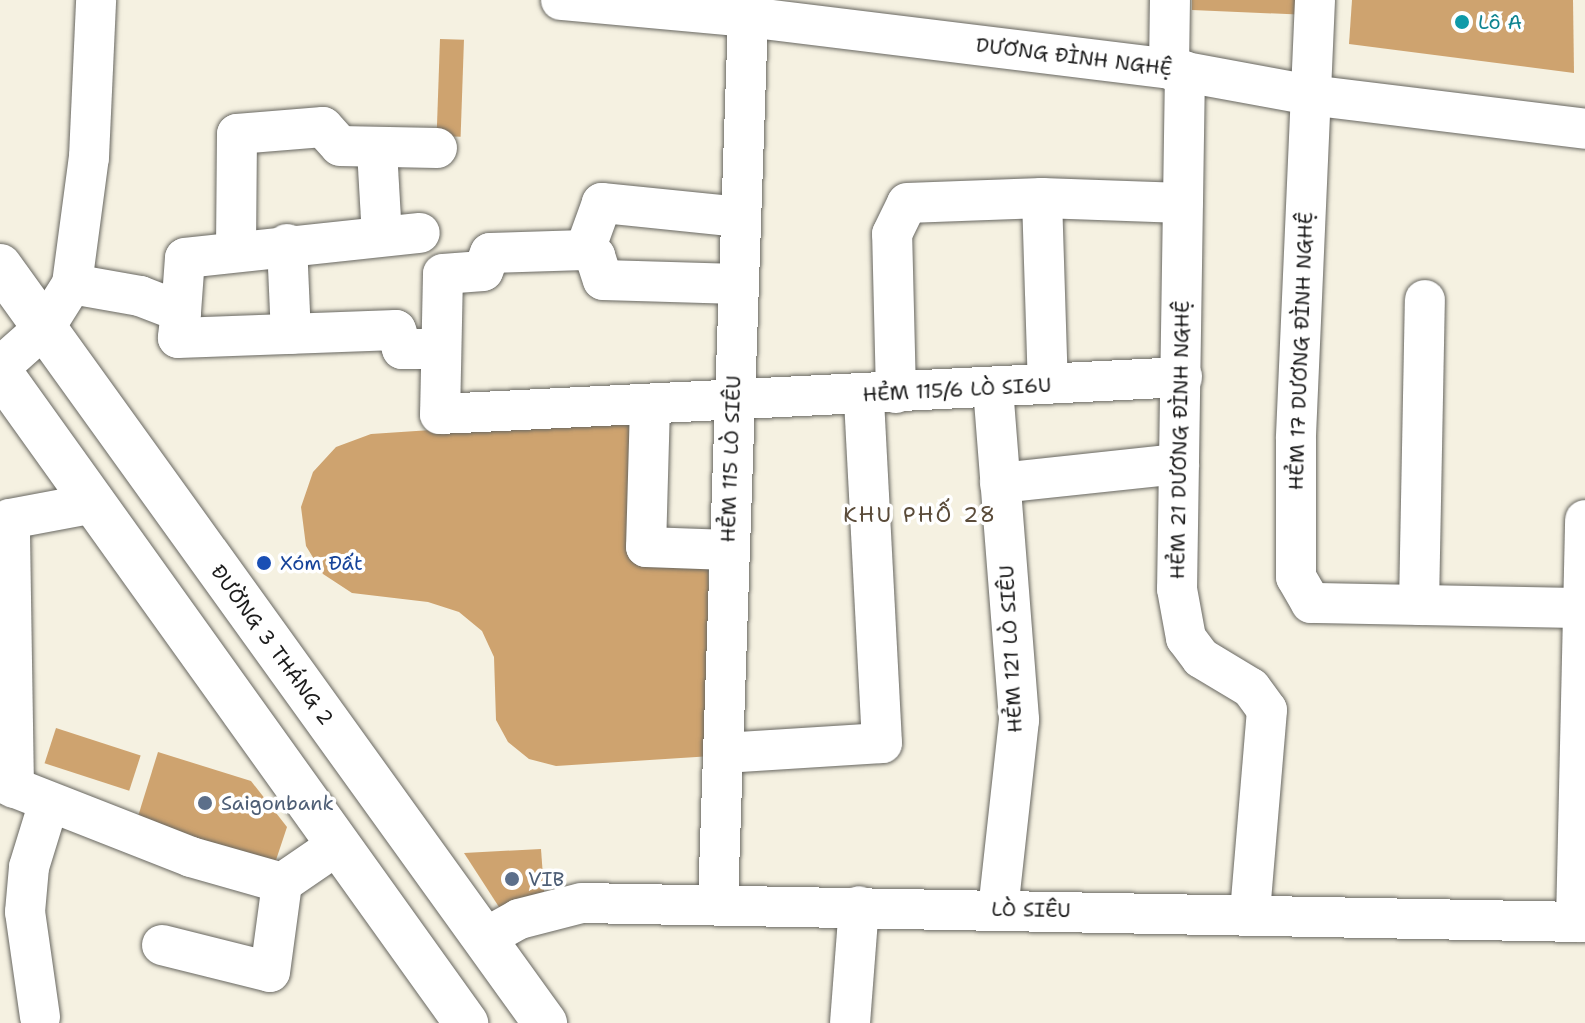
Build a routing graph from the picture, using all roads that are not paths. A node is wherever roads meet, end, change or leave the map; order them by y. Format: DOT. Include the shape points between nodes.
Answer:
graph roads {
  1 [pos="96,0"];
  2 [pos="561,0"];
  3 [pos="1170,0"];
  4 [pos="1315,0"];
  5 [pos="843,14"];
  6 [pos="748,17"];
  7 [pos="1177,70"];
  8 [pos="1310,95"];
  9 [pos="1585,129"];
  10 [pos="437,148"];
  11 [pos="377,150"];
  12 [pos="1042,198"];
  13 [pos="1183,203"];
  14 [pos="740,217"];
  15 [pos="287,244"];
  16 [pos="236,249"];
  17 [pos="585,250"];
  18 [pos="0,266"];
  19 [pos="72,284"];
  20 [pos="738,284"];
  21 [pos="1425,300"];
  22 [pos="181,312"];
  23 [pos="45,327"];
  24 [pos="291,334"];
  25 [pos="441,349"];
  26 [pos="0,369"];
  27 [pos="1182,377"];
  28 [pos="1048,384"];
  29 [pos="993,388"];
  30 [pos="880,394"];
  31 [pos="732,402"];
  32 [pos="650,405"];
  33 [pos="1179,464"];
  34 [pos="1000,483"];
  35 [pos="95,503"];
  36 [pos="1585,520"];
  37 [pos="729,550"];
  38 [pos="1419,605"];
  39 [pos="1583,608"];
  40 [pos="724,753"];
  41 [pos="21,791"];
  42 [pos="339,844"];
  43 [pos="282,883"];
  44 [pos="718,902"];
  45 [pos="859,906"];
  46 [pos="998,910"];
  47 [pos="1250,912"];
  48 [pos="1580,922"];
  49 [pos="485,938"];
  50 [pos="162,945"];
  51 [pos="40,1017"];
  52 [pos="466,1023"];
  53 [pos="545,1023"];
  54 [pos="850,1023"];
  1 -- 19 [label="street" via="89,157"];
  2 -- 6 [label="street, DƯƠNG ĐÌNH NGHỆ"];
  3 -- 7 [label="street, HẺM 21 DƯƠNG ĐÌNH NGHỆ"];
  4 -- 8 [label="street, HẺM 17 DƯƠNG ĐÌNH NGHỆ"];
  5 -- 6 [label="street, DƯƠNG ĐÌNH NGHỆ"];
  5 -- 7 [label="street, DƯƠNG ĐÌNH NGHỆ"];
  6 -- 14 [label="street, HẺM 115 LÒ SIÊU"];
  7 -- 8 [label="street, DƯƠNG ĐÌNH NGHỆ"];
  7 -- 13 [label="street, HẺM 21 DƯƠNG ĐÌNH NGHỆ"];
  8 -- 9 [label="street, DƯƠNG ĐÌNH NGHỆ"];
  8 -- 38 [label="street, HẺM 17 DƯƠNG ĐÌNH NGHỆ" via="1296,577 1311,603"];
  10 -- 11 [label="street"];
  11 -- 15 [label="street" via="401,234"];
  11 -- 16 [label="street" via="340,146 323,127 237,134"];
  12 -- 13 [label="street"];
  12 -- 28 [label="street"];
  12 -- 30 [label="street" via="907,203 892,234"];
  13 -- 27 [label="street, HẺM 21 DƯƠNG ĐÌNH NGHỆ"];
  14 -- 17 [label="street" via="602,203"];
  14 -- 20 [label="street, HẺM 115 LÒ SIÊU"];
  15 -- 16 [label="street"];
  15 -- 24 [label="street"];
  16 -- 22 [label="street" via="185,258"];
  17 -- 20 [label="street" via="595,256 603,280"];
  17 -- 25 [label="street" via="490,253 483,271 443,274"];
  18 -- 23 [label="main road, ĐƯỜNG 3 THÁNG 2"];
  19 -- 22 [label="street" via="140,296"];
  19 -- 23 [label="street"];
  20 -- 31 [label="street, HẺM 115 LÒ SIÊU"];
  21 -- 38 [label="street"];
  22 -- 24 [label="street" via="178,338"];
  23 -- 26 [label="street"];
  23 -- 49 [label="main road, ĐƯỜNG 3 THÁNG 2"];
  24 -- 25 [label="street" via="396,330 402,349"];
  25 -- 32 [label="street, HẺM 115/6 LÒ SI6U" via="440,414"];
  26 -- 35 [label="main road"];
  27 -- 28 [label="street, HẺM 115/6 LÒ SI6U"];
  27 -- 33 [label="street, HẺM 21 DƯƠNG ĐÌNH NGHỆ"];
  28 -- 29 [label="street, HẺM 115/6 LÒ SI6U"];
  29 -- 30 [label="street, HẺM 115/6 LÒ SI6U"];
  29 -- 34 [label="street, HẺM 121 LÒ SIÊU"];
  30 -- 31 [label="street, HẺM 115/6 LÒ SI6U"];
  30 -- 40 [label="street" via="882,743"];
  31 -- 32 [label="street, HẺM 115/6 LÒ SI6U"];
  31 -- 37 [label="street, HẺM 115 LÒ SIÊU"];
  32 -- 37 [label="street" via="646,547"];
  33 -- 34 [label="street"];
  33 -- 47 [label="street, HẺM 21 DƯƠNG ĐÌNH NGHỆ" via="1177,589 1186,638 1201,658 1251,688 1267,710"];
  34 -- 46 [label="street, HẺM 121 LÒ SIÊU" via="1019,720"];
  35 -- 41 [label="street" via="10,519"];
  35 -- 42 [label="main road"];
  36 -- 39 [label="street"];
  37 -- 40 [label="street, HẺM 115 LÒ SIÊU"];
  38 -- 39 [label="street"];
  39 -- 48 [label="street"];
  40 -- 44 [label="street, HẺM 115 LÒ SIÊU"];
  41 -- 43 [label="street" via="191,857"];
  41 -- 51 [label="street" via="29,867 25,912"];
  42 -- 43 [label="street"];
  42 -- 52 [label="main road"];
  43 -- 50 [label="street" via="270,972"];
  44 -- 45 [label="street, LÒ SIÊU"];
  44 -- 49 [label="street, LÒ SIÊU" via="582,903 519,919"];
  45 -- 46 [label="street, LÒ SIÊU"];
  45 -- 54 [label="street"];
  46 -- 47 [label="street, LÒ SIÊU"];
  47 -- 48 [label="street, LÒ SIÊU"];
  49 -- 53 [label="main road, ĐƯỜNG 3 THÁNG 2"];
}
